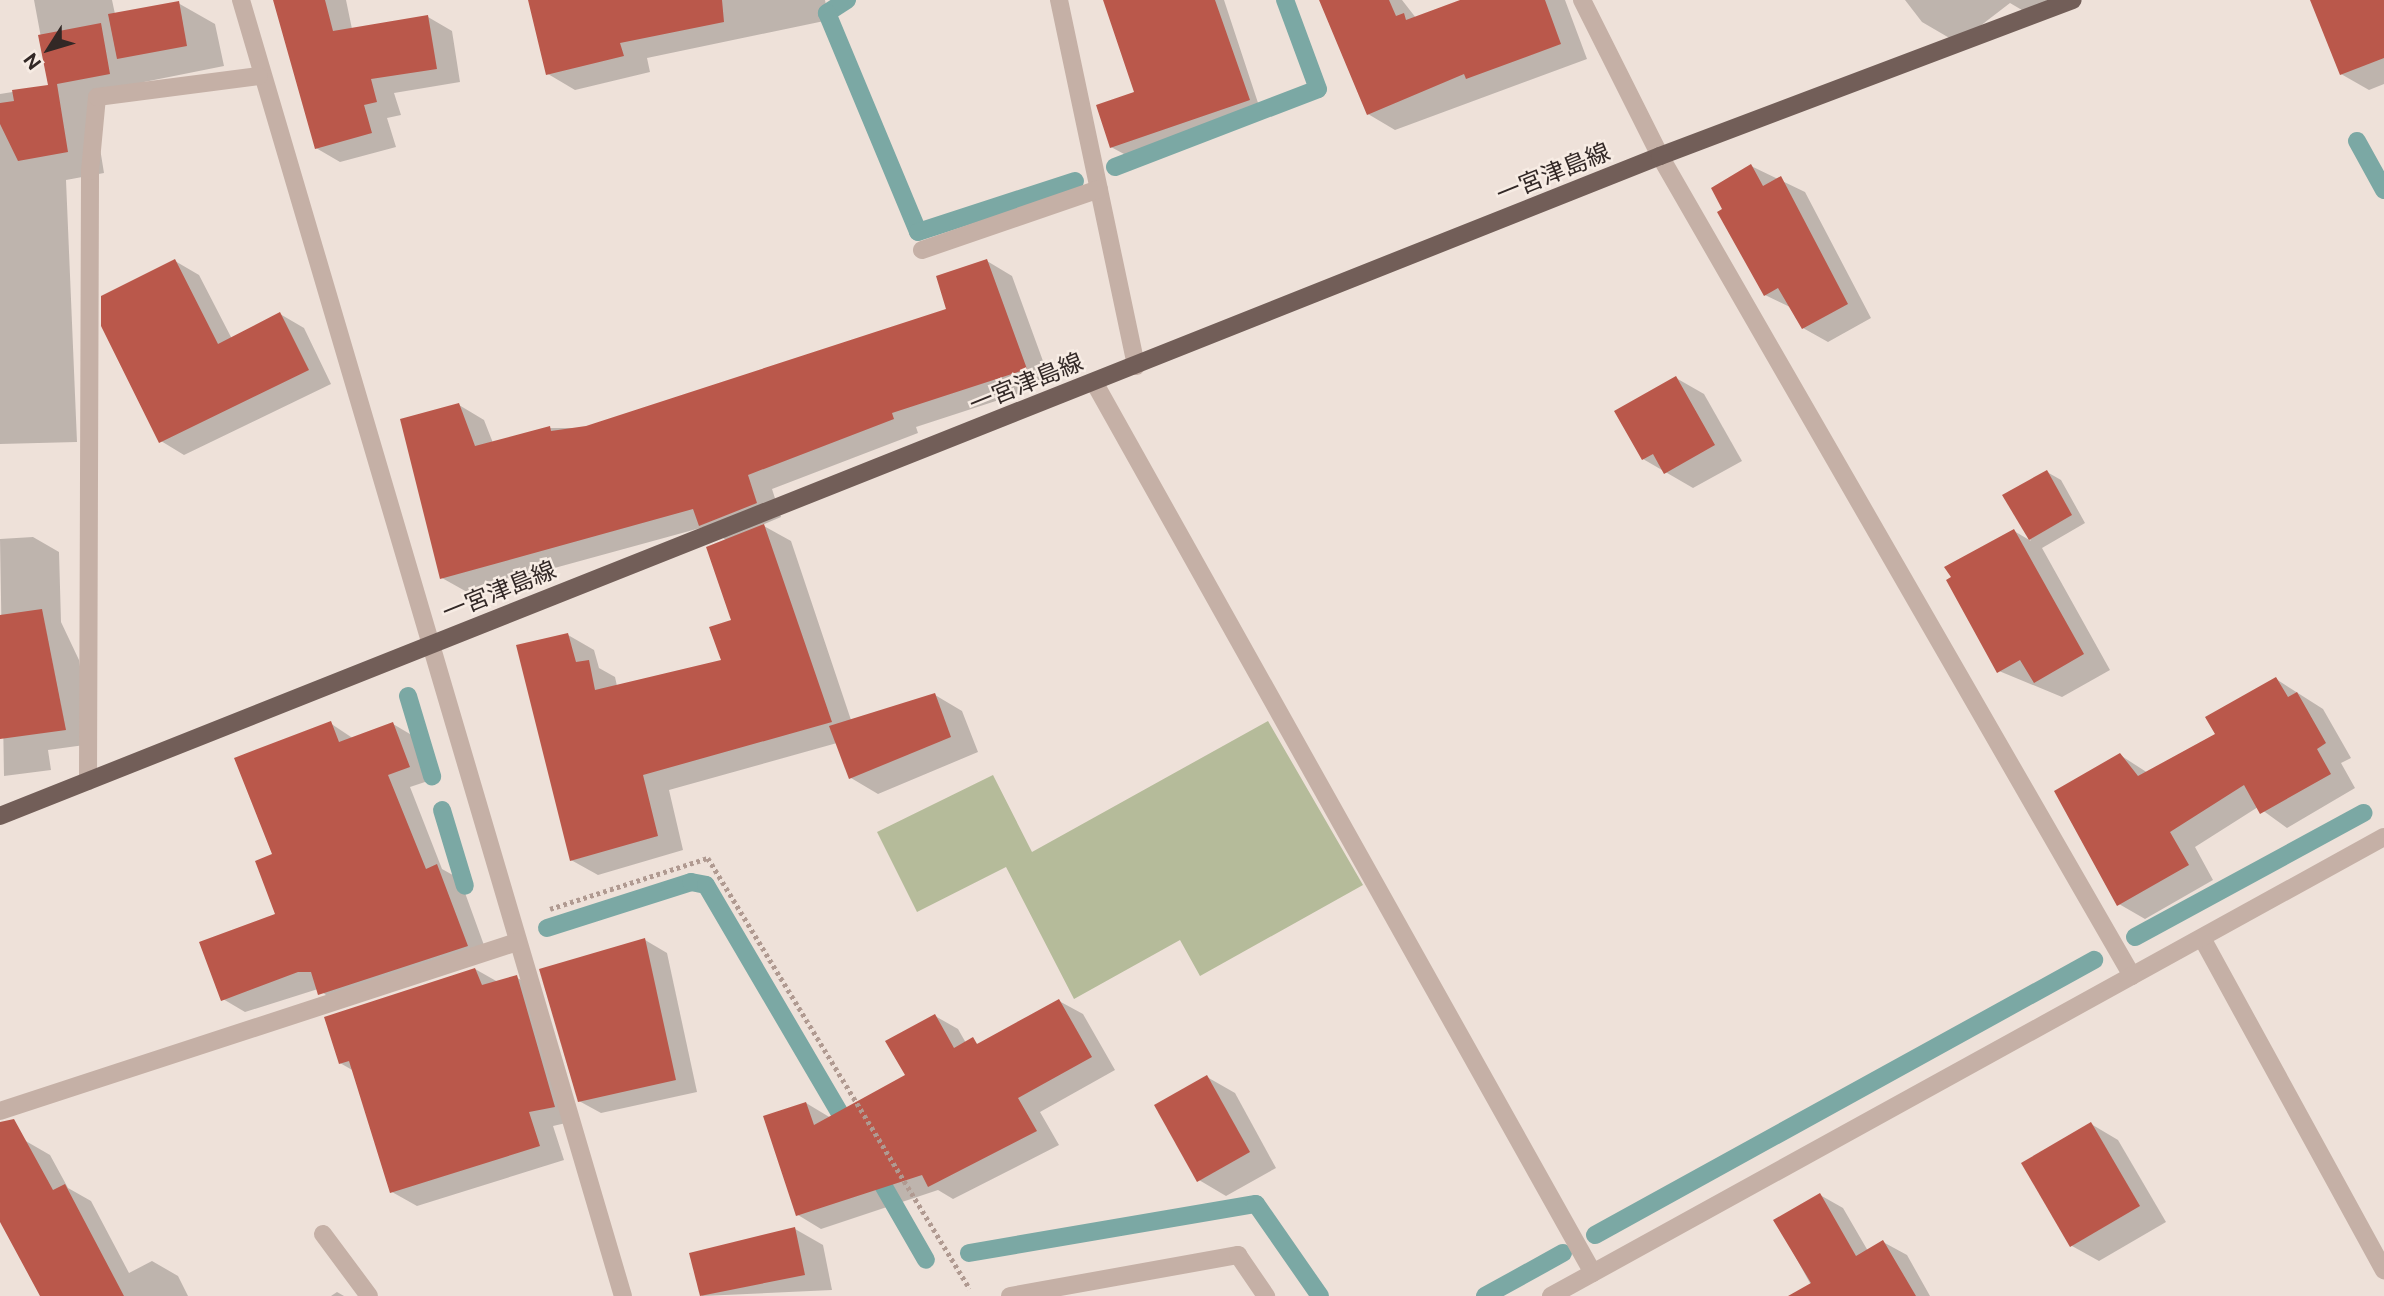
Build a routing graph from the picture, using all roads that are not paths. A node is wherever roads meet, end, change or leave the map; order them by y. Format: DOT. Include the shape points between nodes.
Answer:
graph roads {
  1 [pos="241,0"];
  2 [pos="1059,0"];
  3 [pos="1582,0"];
  4 [pos="2072,0"];
  5 [pos="259,76"];
  6 [pos="1660,156"];
  7 [pos="1098,189"];
  8 [pos="922,250"];
  9 [pos="1136,366"];
  10 [pos="1094,382"];
  11 [pos="428,646"];
  12 [pos="88,780"];
  13 [pos="0,816"];
  14 [pos="2384,837"];
  15 [pos="2202,938"];
  16 [pos="517,942"];
  17 [pos="2132,976"];
  18 [pos="0,1111"];
  19 [pos="323,1234"];
  20 [pos="2384,1271"];
  21 [pos="1593,1273"];
  22 [pos="369,1296"];
  23 [pos="623,1296"];
  24 [pos="1010,1296"];
  25 [pos="1266,1296"];
  26 [pos="1552,1296"];
  1 -- 5 [label="street"];
  2 -- 7 [label="street"];
  3 -- 6 [label="street"];
  4 -- 6 [label="main road, 一宮津島線"];
  5 -- 11 [label="street"];
  5 -- 12 [label="street" via="97,97 90,171"];
  6 -- 9 [label="main road, 一宮津島線"];
  6 -- 17 [label="street"];
  7 -- 8 [label="street"];
  7 -- 9 [label="street"];
  9 -- 10 [label="main road, 一宮津島線"];
  10 -- 11 [label="main road, 一宮津島線"];
  10 -- 21 [label="street"];
  11 -- 12 [label="main road, 一宮津島線"];
  11 -- 16 [label="street"];
  12 -- 13 [label="main road, 一宮津島線"];
  14 -- 15 [label="street"];
  15 -- 17 [label="street"];
  15 -- 20 [label="street"];
  16 -- 18 [label="street"];
  16 -- 23 [label="street"];
  17 -- 21 [label="street"];
  19 -- 22 [label="street"];
  21 -- 26 [label="street"];
  24 -- 25 [label="street" via="1238,1255"];
}
